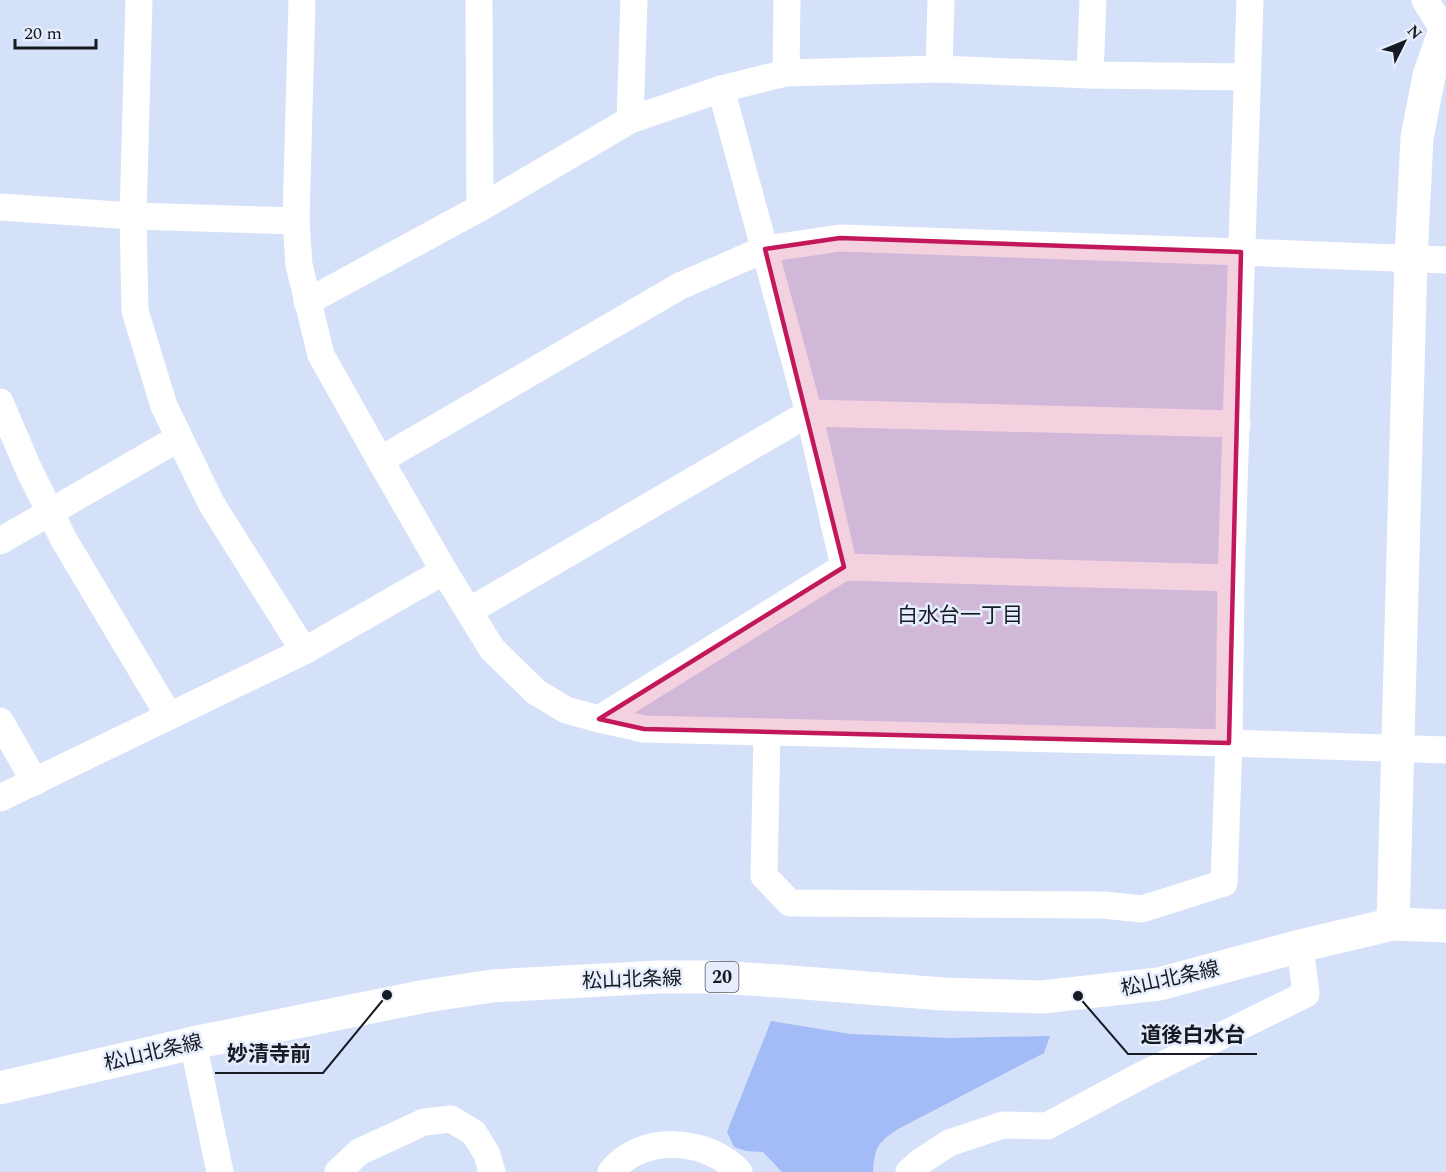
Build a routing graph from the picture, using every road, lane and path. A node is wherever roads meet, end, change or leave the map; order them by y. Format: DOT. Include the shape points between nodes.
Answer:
graph roads {
  1 [pos="139,0"];
  2 [pos="302,0"];
  3 [pos="479,0"];
  4 [pos="634,0"];
  5 [pos="788,0"];
  6 [pos="941,0"];
  7 [pos="1093,0"];
  8 [pos="1250,0"];
  9 [pos="1425,0"];
  10 [pos="1445,29"];
  11 [pos="939,69"];
  12 [pos="786,73"];
  13 [pos="1090,75"];
  14 [pos="1247,77"];
  15 [pos="721,90"];
  16 [pos="630,120"];
  17 [pos="0,207"];
  18 [pos="480,208"];
  19 [pos="133,216"];
  20 [pos="296,221"];
  21 [pos="765,249"];
  22 [pos="1241,252"];
  23 [pos="1411,258"];
  24 [pos="1446,260"];
  25 [pos="307,302"];
  26 [pos="0,402"];
  27 [pos="809,413"];
  28 [pos="1237,423"];
  29 [pos="179,438"];
  30 [pos="380,460"];
  31 [pos="50,512"];
  32 [pos="0,540"];
  33 [pos="844,567"];
  34 [pos="444,571"];
  35 [pos="1231,578"];
  36 [pos="469,611"];
  37 [pos="304,651"];
  38 [pos="169,716"];
  39 [pos="599,719"];
  40 [pos="0,721"];
  41 [pos="766,733"];
  42 [pos="1229,743"];
  43 [pos="1398,748"];
  44 [pos="1446,750"];
  45 [pos="35,782"];
  46 [pos="0,798"];
  47 [pos="1393,924"];
  48 [pos="1446,926"];
  49 [pos="1300,946"];
  50 [pos="193,1043"];
  51 [pos="0,1088"];
  52 [pos="220,1172"];
  53 [pos="338,1172"];
  54 [pos="492,1172"];
  55 [pos="611,1172"];
  56 [pos="739,1172"];
  57 [pos="909,1172"];
  1 -- 19 [label="street"];
  2 -- 20 [label="street"];
  3 -- 18 [label="street"];
  4 -- 16 [label="street"];
  5 -- 12 [label="street"];
  6 -- 11 [label="street"];
  7 -- 13 [label="street"];
  8 -- 14 [label="street"];
  9 -- 10 [label="street"];
  10 -- 23 [label="main road" via="1417,138"];
  11 -- 12 [label="street"];
  11 -- 13 [label="street"];
  12 -- 15 [label="street"];
  13 -- 14 [label="street"];
  14 -- 22 [label="street"];
  15 -- 16 [label="street"];
  15 -- 21 [label="street"];
  16 -- 18 [label="street"];
  17 -- 19 [label="street"];
  18 -- 25 [label="street"];
  19 -- 20 [label="street"];
  19 -- 29 [label="street" via="135,311 164,406"];
  20 -- 25 [label="street"];
  21 -- 22 [label="street" via="840,238"];
  21 -- 27 [label="street"];
  21 -- 30 [label="street" via="680,286"];
  22 -- 23 [label="street"];
  22 -- 28 [label="street"];
  23 -- 24 [label="street"];
  23 -- 43 [label="main road"];
  25 -- 30 [label="street" via="321,355"];
  26 -- 31 [label="street"];
  27 -- 28 [label="street"];
  27 -- 33 [label="street"];
  27 -- 36 [label="street"];
  28 -- 35 [label="street"];
  29 -- 31 [label="street"];
  29 -- 37 [label="street" via="211,503"];
  30 -- 34 [label="street"];
  31 -- 32 [label="street"];
  31 -- 38 [label="street"];
  33 -- 35 [label="street"];
  33 -- 39 [label="street"];
  34 -- 36 [label="street"];
  34 -- 37 [label="street"];
  35 -- 42 [label="street"];
  36 -- 39 [label="street" via="492,649 536,692 566,710"];
  37 -- 38 [label="street"];
  38 -- 45 [label="street"];
  39 -- 41 [label="street" via="644,729"];
  40 -- 45 [label="street"];
  41 -- 42 [label="street"];
  41 -- 42 [label="street" via="764,876 790,903 1104,904 1142,909 1224,882"];
  42 -- 43 [label="street"];
  43 -- 44 [label="street"];
  43 -- 47 [label="main road"];
  45 -- 46 [label="street"];
  47 -- 48 [label="main road, 松山北条線 / 20"];
  47 -- 49 [label="main road, 松山北条線 / 20"];
  49 -- 50 [label="main road, 松山北条線 / 20" via="1159,984 1042,997 943,994 716,977 492,986"];
  49 -- 57 [label="street" via="1306,994 1047,1126 1003,1125 949,1143"];
  50 -- 51 [label="main road, 松山北条線 / 20"];
  50 -- 52 [label="street"];
  53 -- 54 [label="street" via="359,1152 424,1122 451,1119 474,1133 487,1154"];
  55 -- 56 [label="street" via="634,1154 670,1144 705,1151"];
}
